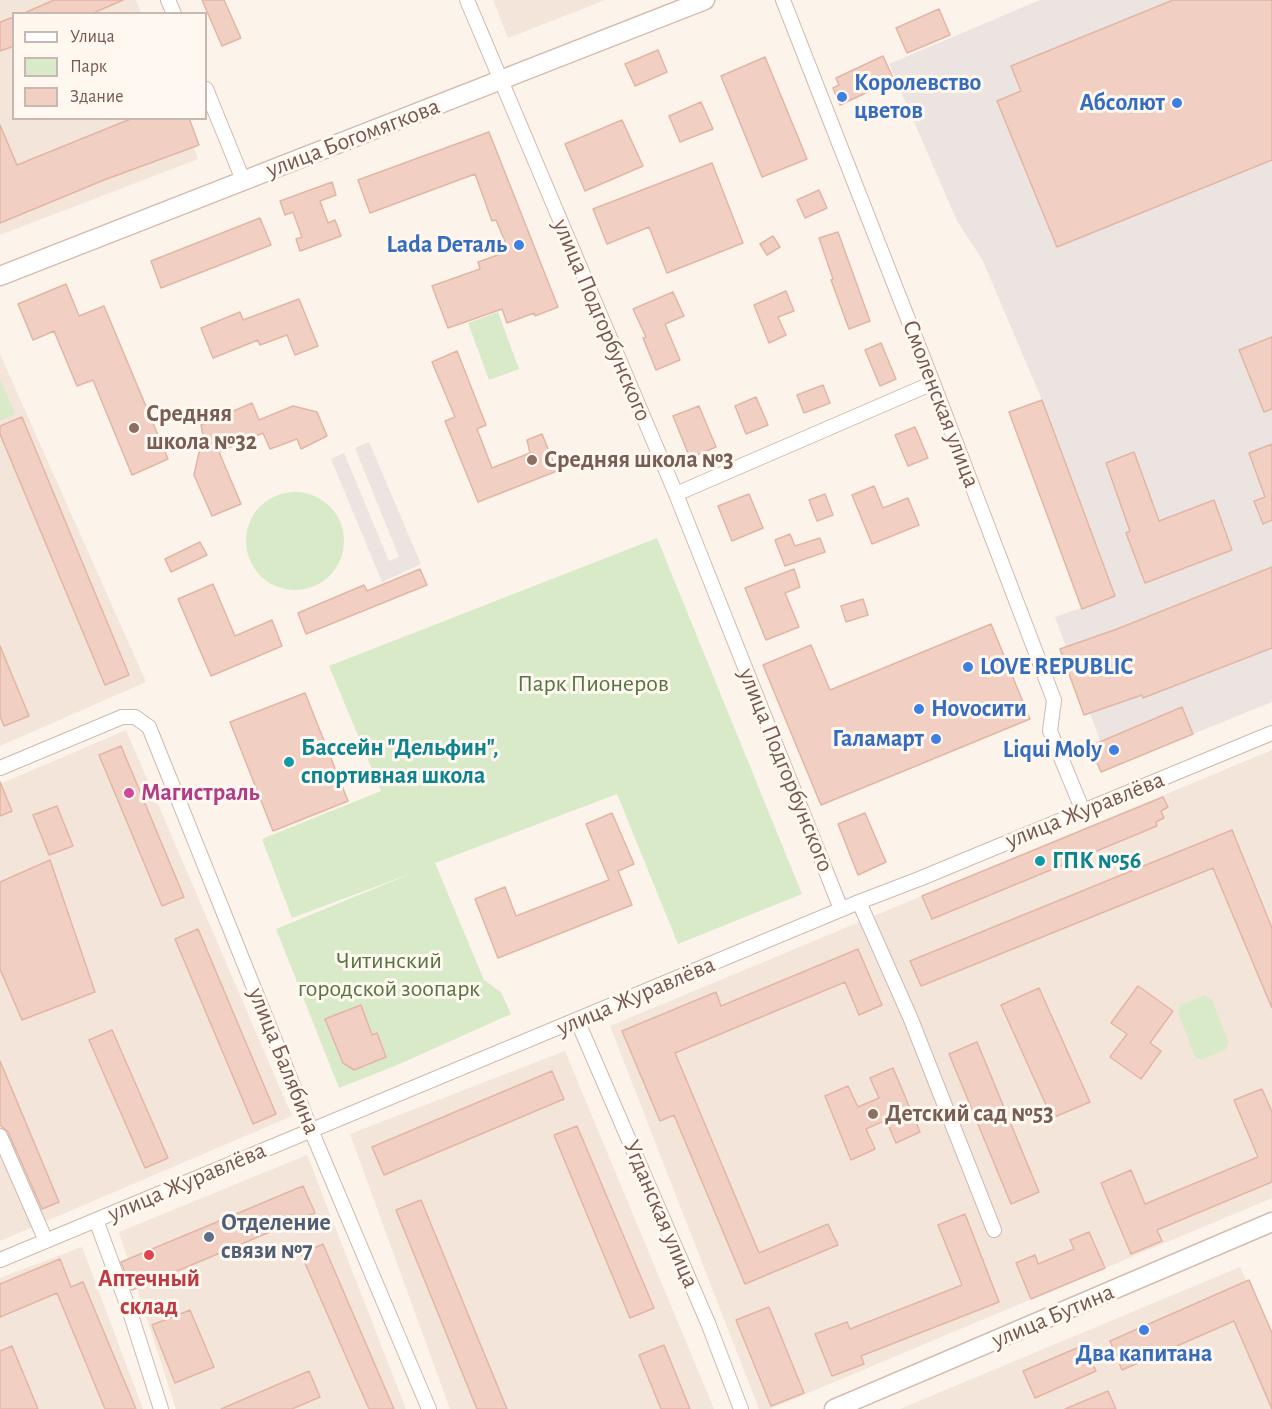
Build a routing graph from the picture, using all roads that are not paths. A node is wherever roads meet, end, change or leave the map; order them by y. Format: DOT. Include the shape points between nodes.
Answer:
graph roads {
  1 [pos="467,0"];
  2 [pos="705,0"];
  3 [pos="783,0"];
  4 [pos="501,81"];
  5 [pos="207,91"];
  6 [pos="243,180"];
  7 [pos="0,276"];
  8 [pos="933,383"];
  9 [pos="676,494"];
  10 [pos="1272,733"];
  11 [pos="0,768"];
  12 [pos="1083,811"];
  13 [pos="859,902"];
  14 [pos="841,909"];
  15 [pos="577,1020"];
  16 [pos="312,1130"];
  17 [pos="0,1136"];
  18 [pos="96,1220"];
  19 [pos="1270,1228"];
  20 [pos="993,1230"];
  21 [pos="46,1241"];
  22 [pos="0,1260"];
  23 [pos="161,1409"];
  24 [pos="429,1409"];
  25 [pos="741,1409"];
  26 [pos="834,1409"];
  1 -- 4 [label="street, улица Подгорбунского"];
  2 -- 4 [label="main road, улица Богомягкова"];
  3 -- 8 [label="street, Смоленская улица"];
  4 -- 6 [label="main road, улица Богомягкова"];
  4 -- 9 [label="street, улица Подгорбунского"];
  5 -- 6 [label="street"];
  6 -- 7 [label="main road, улица Богомягкова"];
  8 -- 9 [label="street"];
  8 -- 12 [label="street, Смоленская улица" via="1054,700 1050,731"];
  9 -- 14 [label="street, улица Подгорбунского"];
  10 -- 12 [label="street, улица Журавлёва"];
  11 -- 16 [label="street, улица Балябина" via="122,717 135,717 149,727"];
  12 -- 13 [label="street, улица Журавлёва"];
  13 -- 14 [label="street, улица Журавлёва"];
  13 -- 20 [label="street" via="910,1017"];
  14 -- 15 [label="street, улица Журавлёва"];
  15 -- 16 [label="street, улица Журавлёва"];
  15 -- 25 [label="street, Угданская улица" via="708,1323"];
  16 -- 18 [label="street, улица Журавлёва"];
  16 -- 24 [label="street, улица Балябина"];
  17 -- 21 [label="street"];
  18 -- 21 [label="street, улица Журавлёва"];
  18 -- 23 [label="street"];
  19 -- 26 [label="main road, улица Бутина"];
  21 -- 22 [label="street, улица Журавлёва"];
}
